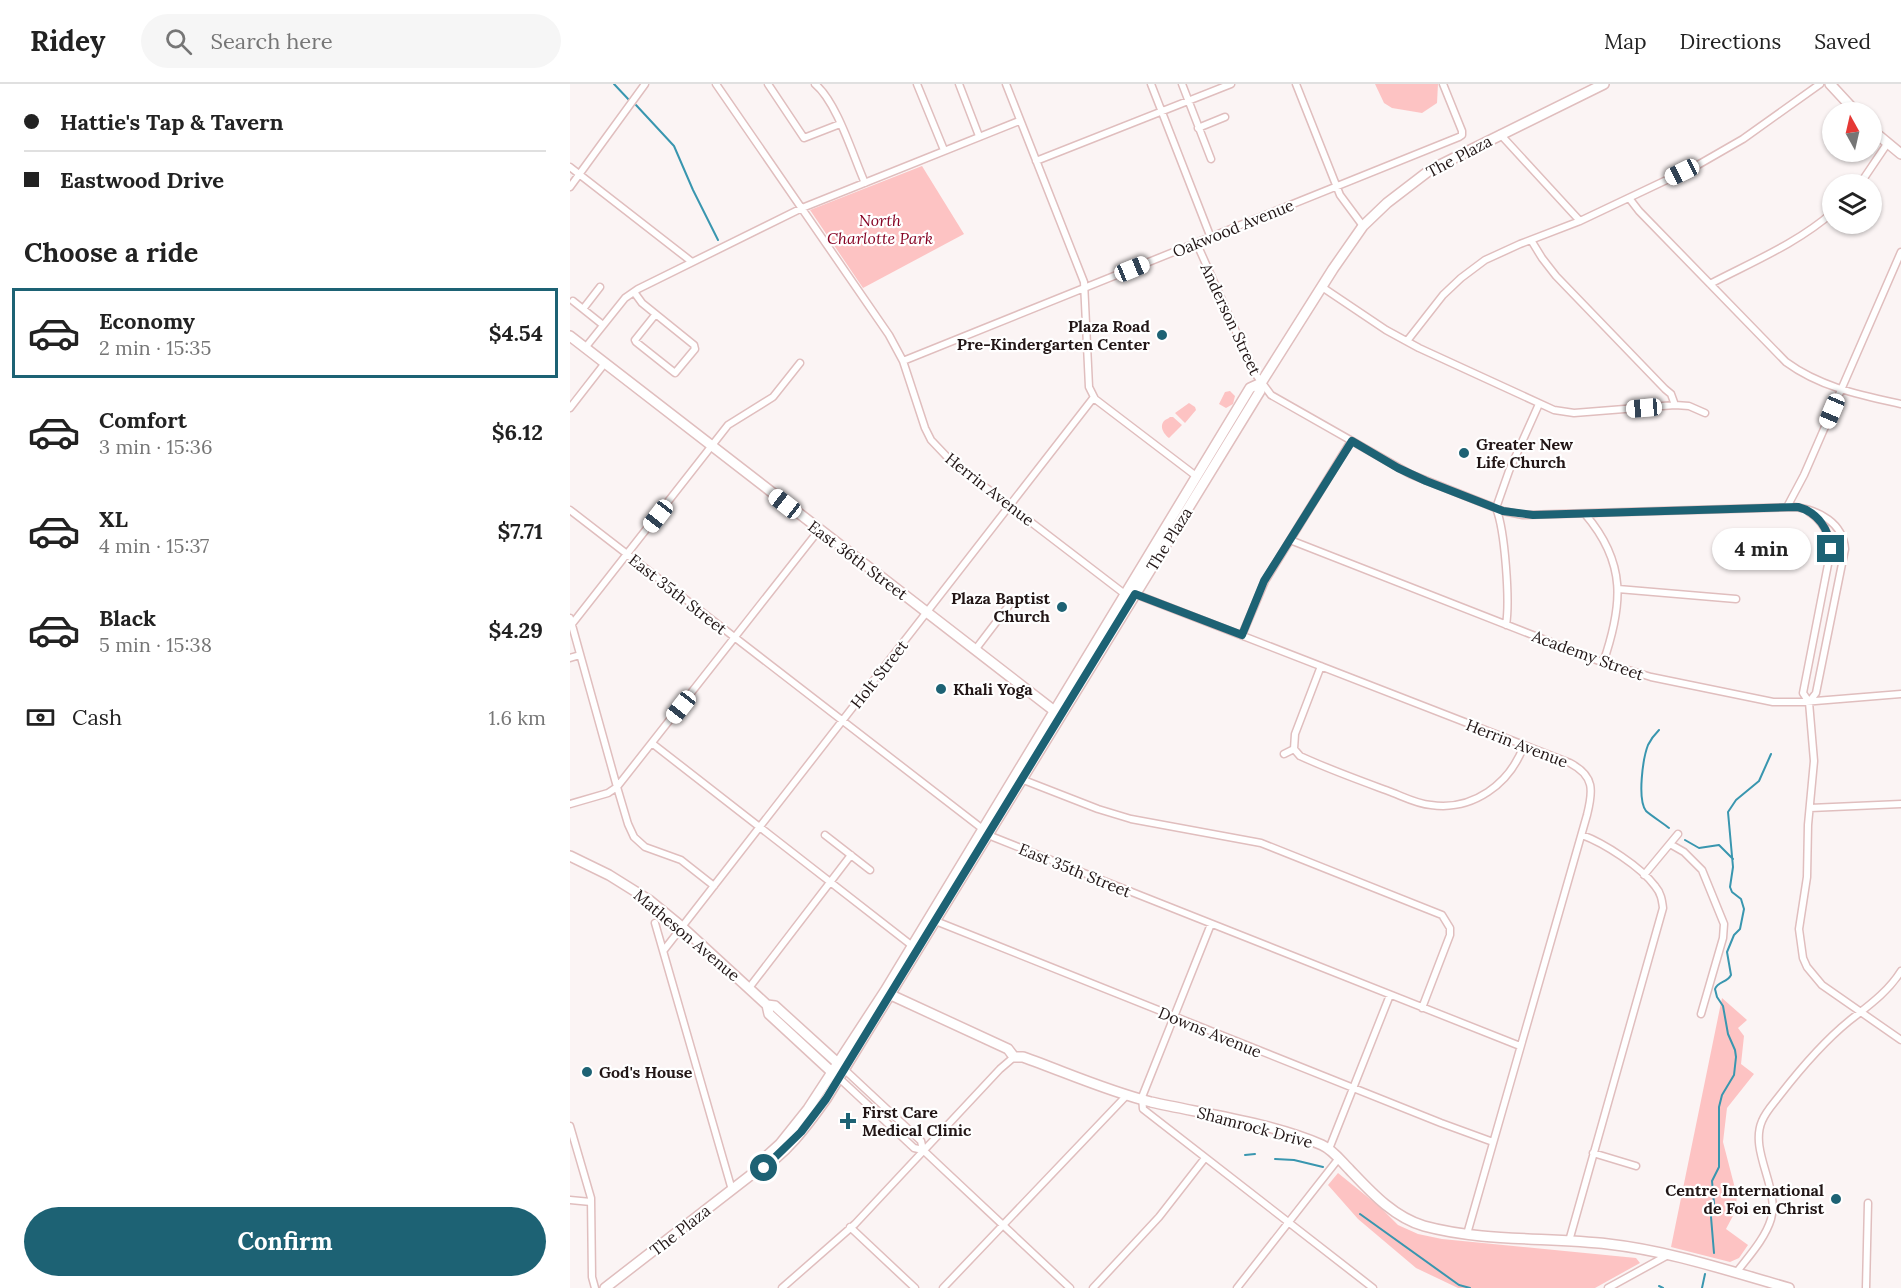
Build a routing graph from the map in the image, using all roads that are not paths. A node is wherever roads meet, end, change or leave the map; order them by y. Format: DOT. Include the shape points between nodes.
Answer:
graph roads {
  1 [pos="645,84"];
  2 [pos="716,84"];
  3 [pos="768,84"];
  4 [pos="815,84"];
  5 [pos="917,84"];
  6 [pos="959,84"];
  7 [pos="1006,84"];
  8 [pos="1151,84"];
  9 [pos="1182,84"];
  10 [pos="1230,84"];
  11 [pos="1296,84"];
  12 [pos="1443,84"];
  13 [pos="1604,84"];
  14 [pos="1820,84"];
  15 [pos="1830,84"];
  16 [pos="821,87"];
  17 [pos="1188,100"];
  18 [pos="1847,102"];
  19 [pos="1161,111"];
  20 [pos="1225,117"];
  21 [pos="1019,121"];
  22 [pos="840,124"];
  23 [pos="1198,128"];
  24 [pos="1500,134"];
  25 [pos="979,136"];
  26 [pos="1882,139"];
  27 [pos="1887,144"];
  28 [pos="944,150"];
  29 [pos="1901,154"];
  30 [pos="1211,159"];
  31 [pos="1036,161"];
  32 [pos="570,167"];
  33 [pos="580,174"];
  34 [pos="1867,174"];
  35 [pos="864,183"];
  36 [pos="1337,186"];
  37 [pos="570,187"];
  38 [pos="1629,198"];
  39 [pos="802,208"];
  40 [pos="1580,221"];
  41 [pos="1822,222"];
  42 [pos="1363,226"];
  43 [pos="1211,238"];
  44 [pos="1532,240"];
  45 [pos="1197,244"];
  46 [pos="1901,252"];
  47 [pos="692,262"];
  48 [pos="1710,284"];
  49 [pos="600,287"];
  50 [pos="1322,287"];
  51 [pos="1085,288"];
  52 [pos="634,292"];
  53 [pos="573,302"];
  54 [pos="583,309"];
  55 [pos="655,315"];
  56 [pos="603,325"];
  57 [pos="570,336"];
  58 [pos="1407,341"];
  59 [pos="585,348"];
  60 [pos="903,361"];
  61 [pos="605,363"];
  62 [pos="800,363"];
  63 [pos="1261,383"];
  64 [pos="1841,390"];
  65 [pos="1094,397"];
  66 [pos="1539,404"];
  67 [pos="1901,404"];
  68 [pos="1675,405"];
  69 [pos="570,408"];
  70 [pos="1705,413"];
  71 [pos="1352,441"];
  72 [pos="712,446"];
  73 [pos="1197,476"];
  74 [pos="1010,504"];
  75 [pos="1787,507"];
  76 [pos="1496,508"];
  77 [pos="1802,508"];
  78 [pos="570,510"];
  79 [pos="1585,514"];
  80 [pos="819,530"];
  81 [pos="1290,540"];
  82 [pos="628,554"];
  83 [pos="1618,589"];
  84 [pos="1130,594"];
  85 [pos="1736,599"];
  86 [pos="1010,604"];
  87 [pos="926,612"];
  88 [pos="571,621"];
  89 [pos="1506,625"];
  90 [pos="1242,635"];
  91 [pos="735,638"];
  92 [pos="975,650"];
  93 [pos="580,655"];
  94 [pos="570,658"];
  95 [pos="1604,663"];
  96 [pos="1321,666"];
  97 [pos="1901,694"];
  98 [pos="1809,702"];
  99 [pos="1057,714"];
  100 [pos="842,721"];
  101 [pos="653,744"];
  102 [pos="1524,745"];
  103 [pos="1294,749"];
  104 [pos="1284,754"];
  105 [pos="1018,778"];
  106 [pos="617,787"];
  107 [pos="570,804"];
  108 [pos="1901,804"];
  109 [pos="1810,808"];
  110 [pos="760,827"];
  111 [pos="986,831"];
  112 [pos="1678,834"];
  113 [pos="825,835"];
  114 [pos="1582,835"];
  115 [pos="1670,844"];
  116 [pos="851,855"];
  117 [pos="570,856"];
  118 [pos="870,870"];
  119 [pos="1644,875"];
  120 [pos="831,882"];
  121 [pos="714,886"];
  122 [pos="933,920"];
  123 [pos="655,923"];
  124 [pos="1210,924"];
  125 [pos="682,927"];
  126 [pos="916,948"];
  127 [pos="664,950"];
  128 [pos="1901,971"];
  129 [pos="749,988"];
  130 [pos="891,995"];
  131 [pos="1390,995"];
  132 [pos="1422,1008"];
  133 [pos="1860,1012"];
  134 [pos="1701,1014"];
  135 [pos="1174,1017"];
  136 [pos="1901,1040"];
  137 [pos="1520,1046"];
  138 [pos="1014,1057"];
  139 [pos="839,1071"];
  140 [pos="1353,1088"];
  141 [pos="1127,1095"];
  142 [pos="1141,1099"];
  143 [pos="570,1126"];
  144 [pos="1492,1142"];
  145 [pos="1329,1149"];
  146 [pos="923,1150"];
  147 [pos="1593,1153"];
  148 [pos="1205,1158"];
  149 [pos="1339,1158"];
  150 [pos="1636,1166"];
  151 [pos="732,1190"];
  152 [pos="570,1200"];
  153 [pos="591,1202"];
  154 [pos="1868,1203"];
  155 [pos="1288,1222"];
  156 [pos="1003,1226"];
  157 [pos="850,1227"];
  158 [pos="1467,1234"];
  159 [pos="1569,1241"];
  160 [pos="1668,1255"];
  161 [pos="1737,1273"];
  162 [pos="595,1288"];
  163 [pos="605,1288"];
  164 [pos="782,1288"];
  165 [pos="915,1288"];
  166 [pos="943,1288"];
  167 [pos="1070,1288"];
  168 [pos="1093,1288"];
  169 [pos="1237,1288"];
  170 [pos="1373,1288"];
  171 [pos="1608,1288"];
  172 [pos="1789,1288"];
  173 [pos="1866,1288"];
  1 -- 33 [label="street"];
  2 -- 39 [label="street, Herrin Avenue"];
  3 -- 22 [label="street" via="804,138"];
  4 -- 16 [label="street"];
  5 -- 28 [label="street"];
  6 -- 25 [label="street"];
  7 -- 21 [label="street"];
  8 -- 19 [label="street, Anderson Street"];
  9 -- 17 [label="street"];
  10 -- 17 [label="street"];
  11 -- 36 [label="street"];
  12 -- 36 [label="street, Oakwood Avenue" via="1462,135"];
  13 -- 24 [label="main road, The Plaza"];
  14 -- 38 [label="street" via="1742,140"];
  15 -- 18 [label="main road"];
  16 -- 22 [label="street"];
  17 -- 19 [label="street"];
  17 -- 23 [label="street"];
  19 -- 31 [label="street"];
  19 -- 43 [label="street, Anderson Street"];
  20 -- 23 [label="street"];
  21 -- 25 [label="street"];
  21 -- 31 [label="street"];
  22 -- 35 [label="street"];
  23 -- 30 [label="street"];
  24 -- 40 [label="street"];
  24 -- 42 [label="main road, The Plaza" via="1430,170 1400,191"];
  25 -- 28 [label="street"];
  26 -- 27 [label="main road"];
  27 -- 29 [label="main road"];
  27 -- 34 [label="street"];
  28 -- 35 [label="street"];
  31 -- 51 [label="street"];
  32 -- 33 [label="street"];
  33 -- 37 [label="street"];
  33 -- 47 [label="street"];
  35 -- 39 [label="street"];
  36 -- 42 [label="street"];
  36 -- 43 [label="street, Oakwood Avenue"];
  38 -- 40 [label="street"];
  38 -- 48 [label="street"];
  39 -- 47 [label="street"];
  39 -- 60 [label="street, Herrin Avenue" via="889,334"];
  40 -- 44 [label="street"];
  41 -- 48 [label="street"];
  42 -- 50 [label="main road, The Plaza"];
  43 -- 45 [label="street, Oakwood Avenue"];
  44 -- 58 [label="street" via="1497,253 1461,278"];
  44 -- 68 [label="street" via="1556,276 1671,394"];
  45 -- 51 [label="street, Oakwood Avenue"];
  45 -- 63 [label="street, Anderson Street"];
  46 -- 64 [label="street"];
  47 -- 52 [label="street"];
  48 -- 64 [label="street" via="1786,362"];
  49 -- 54 [label="street"];
  50 -- 58 [label="street"];
  50 -- 63 [label="main road, The Plaza"];
  51 -- 60 [label="street, Oakwood Avenue"];
  51 -- 65 [label="street" via="1089,387"];
  52 -- 55 [label="street"];
  52 -- 56 [label="street"];
  53 -- 54 [label="street"];
  54 -- 56 [label="street"];
  55 -- 55 [label="street" via="694,345 695,349 675,373 635,340"];
  56 -- 59 [label="street"];
  57 -- 59 [label="main road, East 36th Street"];
  58 -- 66 [label="street"];
  59 -- 61 [label="main road, East 36th Street"];
  60 -- 74 [label="street, Herrin Avenue" via="931,440"];
  61 -- 69 [label="street"];
  61 -- 72 [label="main road, East 36th Street"];
  62 -- 72 [label="street" via="773,397 728,425"];
  63 -- 71 [label="street, Anderson Street" via="1271,395"];
  63 -- 73 [label="main road, The Plaza" via="1250,388"];
  63 -- 84 [label="main road, The Plaza" via="1260,391"];
  64 -- 67 [label="street"];
  64 -- 75 [label="street"];
  65 -- 73 [label="street"];
  65 -- 74 [label="street, Holt Street"];
  66 -- 68 [label="street" via="1572,413"];
  66 -- 76 [label="street"];
  68 -- 70 [label="street"];
  71 -- 76 [label="street, Anderson Street" via="1410,474"];
  71 -- 81 [label="street"];
  72 -- 80 [label="main road, East 36th Street"];
  72 -- 82 [label="street"];
  73 -- 84 [label="main road, The Plaza"];
  74 -- 84 [label="street, Herrin Avenue"];
  74 -- 87 [label="street, Holt Street"];
  75 -- 77 [label="street, Anderson Street"];
  75 -- 79 [label="street, Anderson Street"];
  76 -- 79 [label="street, Anderson Street" via="1523,515"];
  76 -- 89 [label="street" via="1501,522"];
  77 -- 98 [label="street" via="1821,522 1831,549 1803,693"];
  77 -- 98 [label="street" via="1833,523 1845,549 1816,693"];
  78 -- 82 [label="street, East 35th Street"];
  79 -- 83 [label="street" via="1609,550"];
  80 -- 87 [label="main road, East 36th Street"];
  80 -- 91 [label="street"];
  81 -- 89 [label="street, Academy Street"];
  81 -- 90 [label="street" via="1264,581"];
  82 -- 88 [label="street"];
  82 -- 91 [label="street, East 35th Street"];
  83 -- 85 [label="street"];
  83 -- 95 [label="street" via="1617,618"];
  84 -- 90 [label="street, Herrin Avenue"];
  84 -- 99 [label="main road, The Plaza"];
  86 -- 92 [label="street"];
  87 -- 92 [label="main road, East 36th Street"];
  87 -- 100 [label="street, Holt Street"];
  88 -- 93 [label="street"];
  89 -- 95 [label="street, Academy Street"];
  90 -- 96 [label="street, Herrin Avenue"];
  91 -- 100 [label="street, East 35th Street"];
  91 -- 101 [label="street"];
  92 -- 99 [label="main road, East 36th Street"];
  93 -- 94 [label="street"];
  93 -- 106 [label="street"];
  95 -- 98 [label="street, Academy Street" via="1760,700"];
  96 -- 102 [label="street, Herrin Avenue"];
  96 -- 103 [label="street" via="1295,734"];
  97 -- 98 [label="street, Academy Street"];
  98 -- 109 [label="street" via="1814,761"];
  99 -- 105 [label="main road, The Plaza"];
  100 -- 110 [label="street, Holt Street"];
  100 -- 111 [label="street, East 35th Street"];
  101 -- 106 [label="street"];
  101 -- 110 [label="street"];
  102 -- 103 [label="street" via="1512,769 1492,790 1472,800 1440,806 1372,785 1300,756"];
  102 -- 114 [label="street, Herrin Avenue" via="1570,763 1588,777 1592,796"];
  103 -- 104 [label="street"];
  105 -- 111 [label="main road, The Plaza"];
  105 -- 132 [label="street" via="1131,819 1261,843 1442,915 1450,935"];
  106 -- 107 [label="street"];
  106 -- 121 [label="street" via="628,824 639,843 681,860"];
  108 -- 109 [label="street"];
  109 -- 133 [label="street" via="1807,877 1799,929 1802,955 1822,985"];
  110 -- 120 [label="street"];
  110 -- 121 [label="street, Holt Street"];
  111 -- 122 [label="main road, The Plaza"];
  111 -- 124 [label="street, East 35th Street" via="1004,842"];
  112 -- 115 [label="street"];
  113 -- 116 [label="street"];
  114 -- 119 [label="street" via="1601,842"];
  114 -- 137 [label="street, Herrin Avenue"];
  115 -- 119 [label="street"];
  115 -- 134 [label="street" via="1702,870 1724,924 1724,938"];
  116 -- 118 [label="street"];
  116 -- 120 [label="street"];
  117 -- 125 [label="main road, Matheson Avenue" via="629,886"];
  119 -- 147 [label="street" via="1660,894 1662,915"];
  120 -- 126 [label="street"];
  120 -- 129 [label="street"];
  121 -- 125 [label="street, Holt Street"];
  122 -- 126 [label="main road, The Plaza"];
  122 -- 135 [label="street, Downs Avenue"];
  123 -- 127 [label="street"];
  124 -- 131 [label="street, East 35th Street"];
  124 -- 135 [label="street"];
  125 -- 127 [label="street, Holt Street"];
  125 -- 129 [label="main road, Matheson Avenue"];
  126 -- 130 [label="main road, The Plaza"];
  126 -- 139 [label="main road, The Plaza"];
  127 -- 151 [label="street"];
  128 -- 133 [label="street"];
  129 -- 139 [label="main road, Matheson Avenue" via="767,1005 775,1006"];
  130 -- 138 [label="main road, Shamrock Drive" via="1008,1049"];
  130 -- 139 [label="main road, The Plaza"];
  131 -- 132 [label="street, East 35th Street"];
  131 -- 140 [label="street"];
  132 -- 137 [label="street, East 35th Street"];
  133 -- 136 [label="street"];
  133 -- 161 [label="street" via="1815,1052 1763,1119 1759,1139 1772,1196 1772,1214 1766,1231"];
  135 -- 140 [label="street, Downs Avenue"];
  135 -- 142 [label="street"];
  137 -- 144 [label="street, Herrin Avenue"];
  138 -- 141 [label="main road, Shamrock Drive"];
  138 -- 146 [label="street"];
  139 -- 146 [label="street, Matheson Avenue" via="921,1141"];
  139 -- 151 [label="main road, The Plaza" via="796,1126 759,1163 756,1172"];
  140 -- 144 [label="street, Downs Avenue"];
  140 -- 145 [label="street"];
  141 -- 142 [label="main road, Shamrock Drive"];
  141 -- 156 [label="street"];
  142 -- 145 [label="main road, Shamrock Drive" via="1281,1131"];
  142 -- 148 [label="street" via="1146,1112"];
  143 -- 153 [label="street"];
  144 -- 158 [label="street, Herrin Avenue"];
  145 -- 149 [label="main road, Shamrock Drive"];
  146 -- 156 [label="street, Matheson Avenue"];
  146 -- 157 [label="street"];
  147 -- 150 [label="street"];
  147 -- 159 [label="street"];
  148 -- 155 [label="street"];
  148 -- 168 [label="street" via="1159,1217"];
  149 -- 155 [label="street"];
  149 -- 158 [label="main road, Shamrock Drive" via="1403,1217 1420,1225"];
  151 -- 163 [label="main road, The Plaza"];
  152 -- 153 [label="street"];
  153 -- 162 [label="street"];
  154 -- 173 [label="street"];
  155 -- 169 [label="street"];
  155 -- 170 [label="street"];
  156 -- 166 [label="street"];
  156 -- 167 [label="street, Matheson Avenue"];
  157 -- 164 [label="street"];
  157 -- 165 [label="street"];
  158 -- 159 [label="main road, Shamrock Drive"];
  159 -- 160 [label="main road, Shamrock Drive"];
  160 -- 161 [label="main road, Shamrock Drive"];
  160 -- 171 [label="street"];
  161 -- 172 [label="main road, Shamrock Drive"];
}
